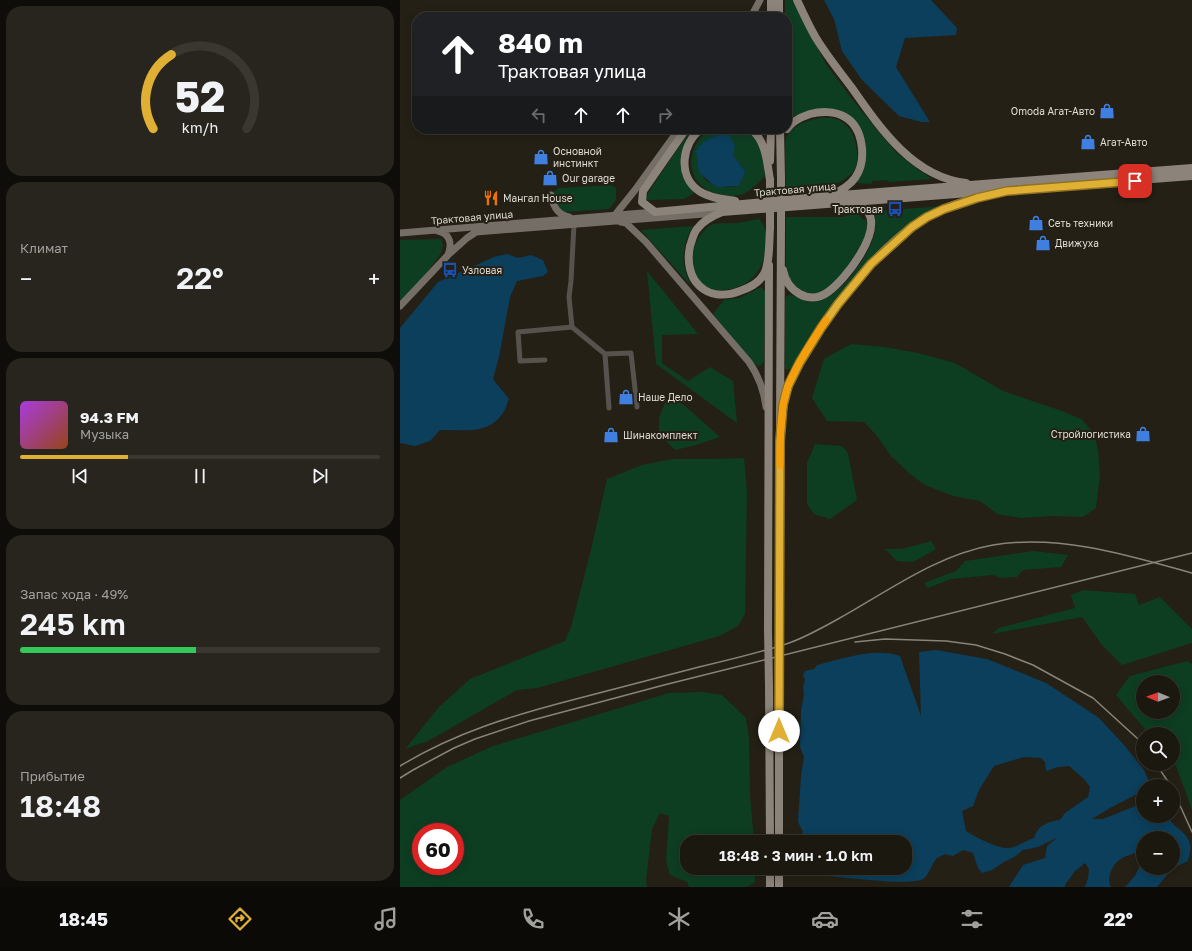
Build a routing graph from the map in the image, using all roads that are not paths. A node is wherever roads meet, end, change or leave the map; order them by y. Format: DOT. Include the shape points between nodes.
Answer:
graph roads {
  1 [pos="760,0"];
  2 [pos="771,0"];
  3 [pos="779,0"];
  4 [pos="797,0"];
  5 [pos="754,12"];
  6 [pos="771,12"];
  7 [pos="779,12"];
  8 [pos="792,122"];
  9 [pos="675,134"];
  10 [pos="683,134"];
  11 [pos="696,134"];
  12 [pos="756,134"];
  13 [pos="771,134"];
  14 [pos="780,134"];
  15 [pos="785,134"];
  16 [pos="780,149"];
  17 [pos="1192,168"];
  18 [pos="1192,176"];
  19 [pos="770,180"];
  20 [pos="984,184"];
  21 [pos="1007,191"];
  22 [pos="551,195"];
  23 [pos="828,196"];
  24 [pos="852,202"];
  25 [pos="749,203"];
  26 [pos="655,212"];
  27 [pos="722,212"];
  28 [pos="617,218"];
  29 [pos="574,221"];
  30 [pos="781,227"];
  31 [pos="770,228"];
  32 [pos="434,230"];
  33 [pos="400,234"];
  34 [pos="448,255"];
  35 [pos="400,306"];
  36 [pos="572,327"];
  37 [pos="605,354"];
  38 [pos="545,360"];
  39 [pos="637,407"];
  40 [pos="609,408"];
  41 [pos="768,441"];
  42 [pos="780,441"];
  43 [pos="770,835"];
  44 [pos="779,835"];
  45 [pos="770,875"];
  46 [pos="779,875"];
  47 [pos="770,887"];
  48 [pos="779,887"];
  1 -- 5 [label="main road"];
  2 -- 6 [label="main road"];
  3 -- 7 [label="main road"];
  4 -- 20 [label="main road" via="821,45 864,106 901,149 937,175 959,182"];
  8 -- 23 [label="main road" via="813,113 824,112 845,116 856,129 862,153 858,172 845,188"];
  9 -- 28 [label="main road"];
  10 -- 26 [label="main road" via="643,191 642,202"];
  11 -- 25 [label="main road" via="690,140 686,153 685,166 690,182 705,195"];
  12 -- 19 [label="main road" via="762,142"];
  13 -- 19 [label="main road"];
  14 -- 16 [label="main road"];
  15 -- 16 [label="main road"];
  16 -- 30 [label="main road, bridge"];
  17 -- 20 [label="main road, Трактовая улица"];
  18 -- 21 [label="main road, Трактовая улица"];
  19 -- 31 [label="main road, bridge"];
  20 -- 23 [label="main road, Трактовая улица"];
  21 -- 24 [label="main road, Трактовая улица"];
  21 -- 42 [label="main road" via="977,198 927,217 902,235 871,264 833,310 793,376 783,405"];
  22 -- 29 [label="main road" via="555,209"];
  23 -- 25 [label="main road, Трактовая улица"];
  24 -- 27 [label="main road, Трактовая улица"];
  24 -- 30 [label="main road" via="868,211 871,226 869,237 852,267 829,292 820,296 801,295 787,282 783,270"];
  25 -- 26 [label="main road, Трактовая улица"];
  26 -- 28 [label="main road, Трактовая улица"];
  27 -- 28 [label="main road, Трактовая улица"];
  27 -- 31 [label="main road" via="699,226 690,249 689,266 692,275 699,287 710,293 733,294 760,279 766,268"];
  28 -- 29 [label="main road, Трактовая улица"];
  28 -- 41 [label="main road" via="646,242 751,366 764,396"];
  29 -- 32 [label="main road, Трактовая улица"];
  29 -- 34 [label="main road, Трактовая улица" via="484,231 469,236"];
  29 -- 36 [label="street" via="568,297"];
  30 -- 42 [label="main road"];
  31 -- 41 [label="main road"];
  32 -- 33 [label="main road, Трактовая улица"];
  32 -- 34 [label="main road" via="448,237"];
  34 -- 35 [label="main road, Трактовая улица"];
  36 -- 37 [label="street"];
  36 -- 38 [label="street" via="518,332 520,361"];
  37 -- 39 [label="street" via="631,352"];
  37 -- 40 [label="street"];
  41 -- 43 [label="main road, bridge"];
  42 -- 44 [label="main road, bridge"];
  45 -- 47 [label="main road"];
  46 -- 48 [label="main road"];
}
